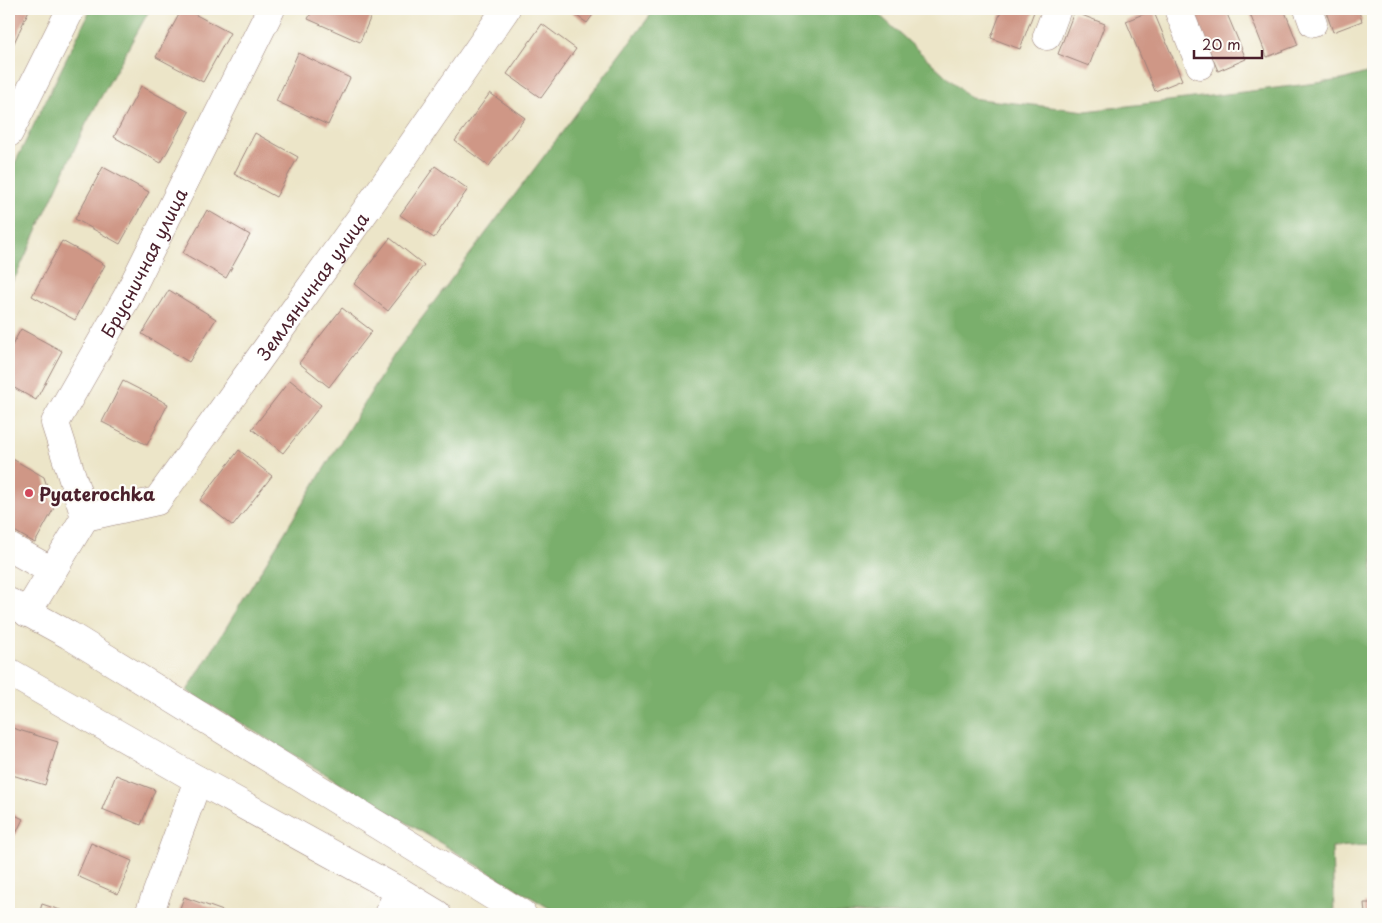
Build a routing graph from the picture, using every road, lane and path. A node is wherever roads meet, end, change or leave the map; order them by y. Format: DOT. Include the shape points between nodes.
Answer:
graph roads {
  1 [pos="71,9"];
  2 [pos="271,9"];
  3 [pos="506,9"];
  4 [pos="1057,9"];
  5 [pos="1178,9"];
  6 [pos="1047,36"];
  7 [pos="1200,65"];
  8 [pos="9,133"];
  9 [pos="85,517"];
  10 [pos="9,547"];
  11 [pos="52,571"];
  12 [pos="14,610"];
  13 [pos="9,672"];
  14 [pos="198,780"];
  15 [pos="393,903"];
  16 [pos="149,914"];
  17 [pos="437,914"];
  18 [pos="522,914"];
  1 -- 8 [label="street"];
  2 -- 9 [label="street, Брусничная улица" via="127,297 55,423"];
  3 -- 9 [label="street, Земляничная улица" via="157,501"];
  4 -- 6 [label="street"];
  5 -- 7 [label="street"];
  9 -- 11 [label="street"];
  10 -- 11 [label="street"];
  11 -- 12 [label="street"];
  12 -- 18 [label="street" via="68,635"];
  13 -- 14 [label="street"];
  14 -- 15 [label="street"];
  14 -- 16 [label="street"];
  15 -- 17 [label="street"];
}
